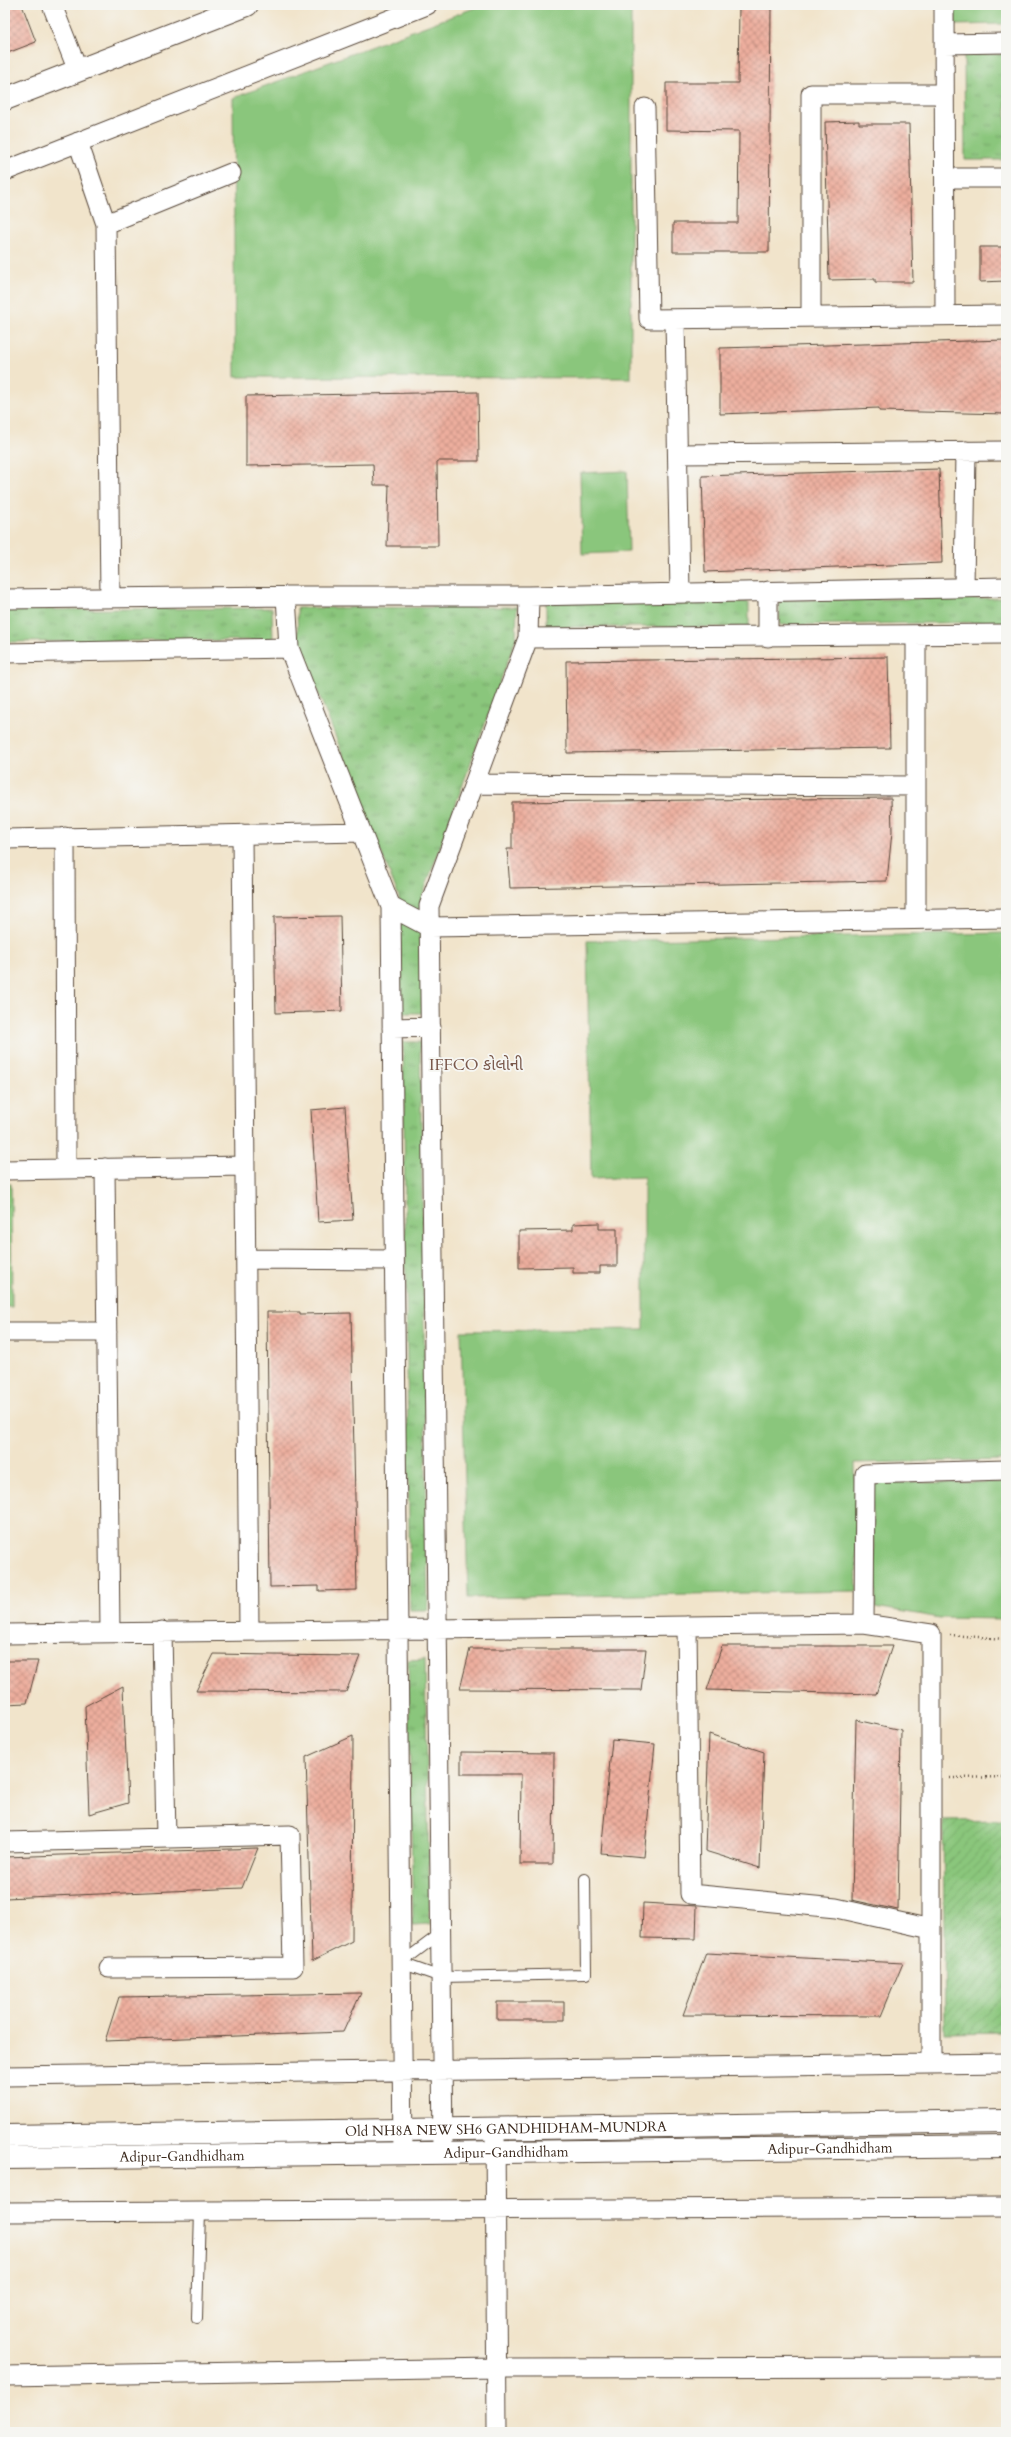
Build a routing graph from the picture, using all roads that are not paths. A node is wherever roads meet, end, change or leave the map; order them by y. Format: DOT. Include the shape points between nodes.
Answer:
graph roads {
  1 [pos="52,5"];
  2 [pos="247,5"];
  3 [pos="427,5"];
  4 [pos="944,5"];
  5 [pos="1006,43"];
  6 [pos="944,44"];
  7 [pos="78,70"];
  8 [pos="944,94"];
  9 [pos="5,99"];
  10 [pos="645,108"];
  11 [pos="78,142"];
  12 [pos="5,171"];
  13 [pos="231,173"];
  14 [pos="945,178"];
  15 [pos="1006,178"];
  16 [pos="106,224"];
  17 [pos="1006,315"];
  18 [pos="945,316"];
  19 [pos="810,317"];
  20 [pos="675,319"];
  21 [pos="966,451"];
  22 [pos="1006,451"];
  23 [pos="678,454"];
  24 [pos="1006,587"];
  25 [pos="964,588"];
  26 [pos="768,591"];
  27 [pos="680,593"];
  28 [pos="286,596"];
  29 [pos="528,596"];
  30 [pos="110,598"];
  31 [pos="5,599"];
  32 [pos="1006,634"];
  33 [pos="916,636"];
  34 [pos="768,637"];
  35 [pos="528,638"];
  36 [pos="288,648"];
  37 [pos="5,653"];
  38 [pos="474,784"];
  39 [pos="916,786"];
  40 [pos="361,832"];
  41 [pos="242,834"];
  42 [pos="65,838"];
  43 [pos="5,839"];
  44 [pos="391,907"];
  45 [pos="1006,918"];
  46 [pos="916,919"];
  47 [pos="429,927"];
  48 [pos="431,1027"];
  49 [pos="392,1028"];
  50 [pos="245,1166"];
  51 [pos="106,1168"];
  52 [pos="66,1169"];
  53 [pos="5,1170"];
  54 [pos="246,1259"];
  55 [pos="394,1260"];
  56 [pos="5,1332"];
  57 [pos="107,1332"];
  58 [pos="1006,1470"];
  59 [pos="864,1624"];
  60 [pos="687,1626"];
  61 [pos="398,1628"];
  62 [pos="438,1628"];
  63 [pos="249,1630"];
  64 [pos="110,1632"];
  65 [pos="162,1632"];
  66 [pos="5,1634"];
  67 [pos="166,1838"];
  68 [pos="5,1842"];
  69 [pos="585,1880"];
  70 [pos="931,1929"];
  71 [pos="441,1933"];
  72 [pos="401,1963"];
  73 [pos="109,1968"];
  74 [pos="441,1977"];
  75 [pos="1006,2063"];
  76 [pos="931,2064"];
  77 [pos="442,2070"];
  78 [pos="402,2071"];
  79 [pos="5,2076"];
  80 [pos="1006,2121"];
  81 [pos="495,2129"];
  82 [pos="402,2130"];
  83 [pos="443,2130"];
  84 [pos="5,2136"];
  85 [pos="1006,2146"];
  86 [pos="495,2152"];
  87 [pos="402,2153"];
  88 [pos="443,2153"];
  89 [pos="5,2158"];
  90 [pos="1006,2207"];
  91 [pos="495,2210"];
  92 [pos="200,2211"];
  93 [pos="5,2212"];
  94 [pos="197,2318"];
  95 [pos="1006,2367"];
  96 [pos="496,2368"];
  97 [pos="5,2376"];
  98 [pos="497,2432"];
  1 -- 7 [label="street"];
  2 -- 7 [label="main road"];
  3 -- 11 [label="street"];
  4 -- 6 [label="street"];
  5 -- 6 [label="street"];
  6 -- 8 [label="street"];
  7 -- 9 [label="main road"];
  8 -- 14 [label="street"];
  8 -- 19 [label="street" via="811,94"];
  10 -- 20 [label="street" via="649,319"];
  11 -- 12 [label="street"];
  11 -- 16 [label="street"];
  13 -- 16 [label="street"];
  14 -- 15 [label="street"];
  14 -- 18 [label="street"];
  16 -- 30 [label="street"];
  17 -- 18 [label="street"];
  18 -- 19 [label="street"];
  19 -- 20 [label="street"];
  20 -- 23 [label="street"];
  21 -- 22 [label="street"];
  21 -- 23 [label="street"];
  21 -- 25 [label="street"];
  23 -- 27 [label="street"];
  24 -- 25 [label="street"];
  25 -- 26 [label="street"];
  26 -- 27 [label="street"];
  26 -- 34 [label="street"];
  27 -- 29 [label="street"];
  28 -- 29 [label="street"];
  28 -- 30 [label="street"];
  28 -- 36 [label="street"];
  29 -- 35 [label="street"];
  30 -- 31 [label="street"];
  32 -- 33 [label="street"];
  33 -- 34 [label="street"];
  33 -- 39 [label="street"];
  34 -- 35 [label="street"];
  35 -- 38 [label="street"];
  36 -- 37 [label="street"];
  36 -- 40 [label="street"];
  38 -- 39 [label="street"];
  38 -- 47 [label="street" via="429,906"];
  39 -- 46 [label="street"];
  40 -- 41 [label="street"];
  40 -- 44 [label="street"];
  41 -- 42 [label="street"];
  41 -- 50 [label="street"];
  42 -- 43 [label="street"];
  42 -- 52 [label="street"];
  44 -- 47 [label="street"];
  44 -- 49 [label="street"];
  45 -- 46 [label="street"];
  46 -- 47 [label="street"];
  47 -- 48 [label="street"];
  48 -- 49 [label="street"];
  48 -- 62 [label="street"];
  49 -- 55 [label="street"];
  50 -- 51 [label="street"];
  50 -- 54 [label="street"];
  51 -- 52 [label="street"];
  51 -- 57 [label="street"];
  52 -- 53 [label="street"];
  54 -- 55 [label="street"];
  54 -- 63 [label="street"];
  55 -- 61 [label="street"];
  56 -- 57 [label="street"];
  57 -- 64 [label="street"];
  58 -- 59 [label="street" via="865,1474"];
  59 -- 60 [label="street"];
  59 -- 70 [label="street" via="931,1634"];
  60 -- 62 [label="street"];
  60 -- 70 [label="street" via="690,1894 836,1908"];
  61 -- 62 [label="street"];
  61 -- 63 [label="street"];
  61 -- 72 [label="street"];
  62 -- 71 [label="street"];
  63 -- 65 [label="street"];
  64 -- 65 [label="street"];
  64 -- 66 [label="street"];
  65 -- 67 [label="street"];
  67 -- 68 [label="street"];
  67 -- 73 [label="street" via="290,1835 293,1967"];
  69 -- 74 [label="lane" via="586,1974"];
  70 -- 76 [label="street"];
  71 -- 72 [label="lane"];
  71 -- 74 [label="street"];
  72 -- 74 [label="lane"];
  72 -- 78 [label="street"];
  74 -- 77 [label="street"];
  75 -- 76 [label="street"];
  76 -- 77 [label="street"];
  77 -- 78 [label="street"];
  77 -- 83 [label="street"];
  78 -- 79 [label="street"];
  78 -- 82 [label="street"];
  80 -- 81 [label="main road, Old NH8A NEW SH6 GANDHIDHAM-MUNDRA"];
  81 -- 83 [label="main road, Old NH8A NEW SH6 GANDHIDHAM-MUNDRA"];
  81 -- 86 [label="street"];
  82 -- 83 [label="main road, Old NH8A NEW SH6 GANDHIDHAM-MUNDRA"];
  82 -- 84 [label="main road, Old NH8A NEW SH6 GANDHIDHAM-MUNDRA"];
  82 -- 87 [label="street"];
  83 -- 88 [label="street"];
  85 -- 86 [label="main road, Adipur-Gandhidham"];
  86 -- 88 [label="main road, Adipur-Gandhidham"];
  86 -- 91 [label="street"];
  87 -- 88 [label="main road, Adipur-Gandhidham"];
  87 -- 89 [label="main road, Adipur-Gandhidham"];
  90 -- 91 [label="street"];
  91 -- 92 [label="street"];
  91 -- 96 [label="street"];
  92 -- 93 [label="street"];
  92 -- 94 [label="lane"];
  95 -- 96 [label="street"];
  96 -- 97 [label="street"];
  96 -- 98 [label="street"];
}
